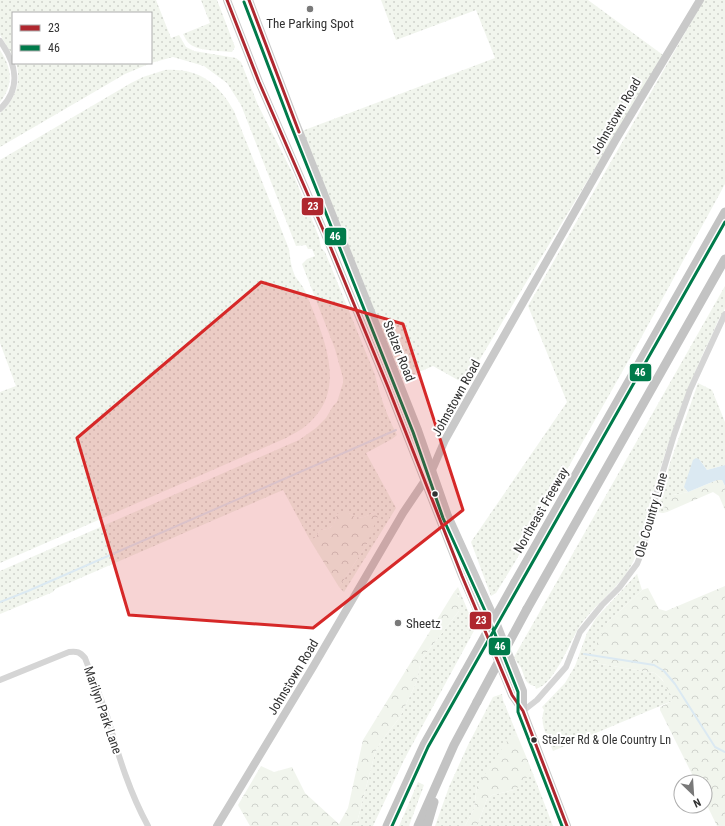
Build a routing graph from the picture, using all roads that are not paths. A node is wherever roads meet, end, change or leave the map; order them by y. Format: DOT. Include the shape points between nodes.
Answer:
graph roads {
  1 [pos="227,0"];
  2 [pos="249,0"];
  3 [pos="700,0"];
  4 [pos="0,41"];
  5 [pos="0,109"];
  6 [pos="725,212"];
  7 [pos="725,259"];
  8 [pos="725,314"];
  9 [pos="432,470"];
  10 [pos="424,481"];
  11 [pos="0,680"];
  12 [pos="523,711"];
  13 [pos="446,764"];
  14 [pos="148,826"];
  15 [pos="217,826"];
  16 [pos="387,826"];
  17 [pos="418,826"];
  18 [pos="427,826"];
  19 [pos="567,826"];
  1 -- 10 [label="main road, Stelzer Road" via="388,387"];
  2 -- 9 [label="main road, Stelzer Road"];
  3 -- 9 [label="main road, Johnstown Road" via="459,415"];
  4 -- 5 [label="street" via="10,57 14,74 12,90"];
  6 -- 16 [label="highway, Northeast Freeway, bridge" via="424,744"];
  7 -- 13 [label="highway, bridge" via="527,609"];
  8 -- 12 [label="street, Ole Country Lane" via="690,390 674,435 637,564 580,632 566,667 537,700"];
  9 -- 10 [label="main road, Johnstown Road"];
  9 -- 12 [label="main road, Stelzer Road" via="448,516 496,622 523,691"];
  10 -- 12 [label="main road, Stelzer Road" via="512,695"];
  10 -- 15 [label="main road, Johnstown Road"];
  11 -- 14 [label="street, Marilyn Park Lane" via="69,652 81,653 108,720 119,759"];
  12 -- 19 [label="main road, Stelzer Road"];
  13 -- 17 [label="highway"];
  13 -- 18 [label="highway"];
}
